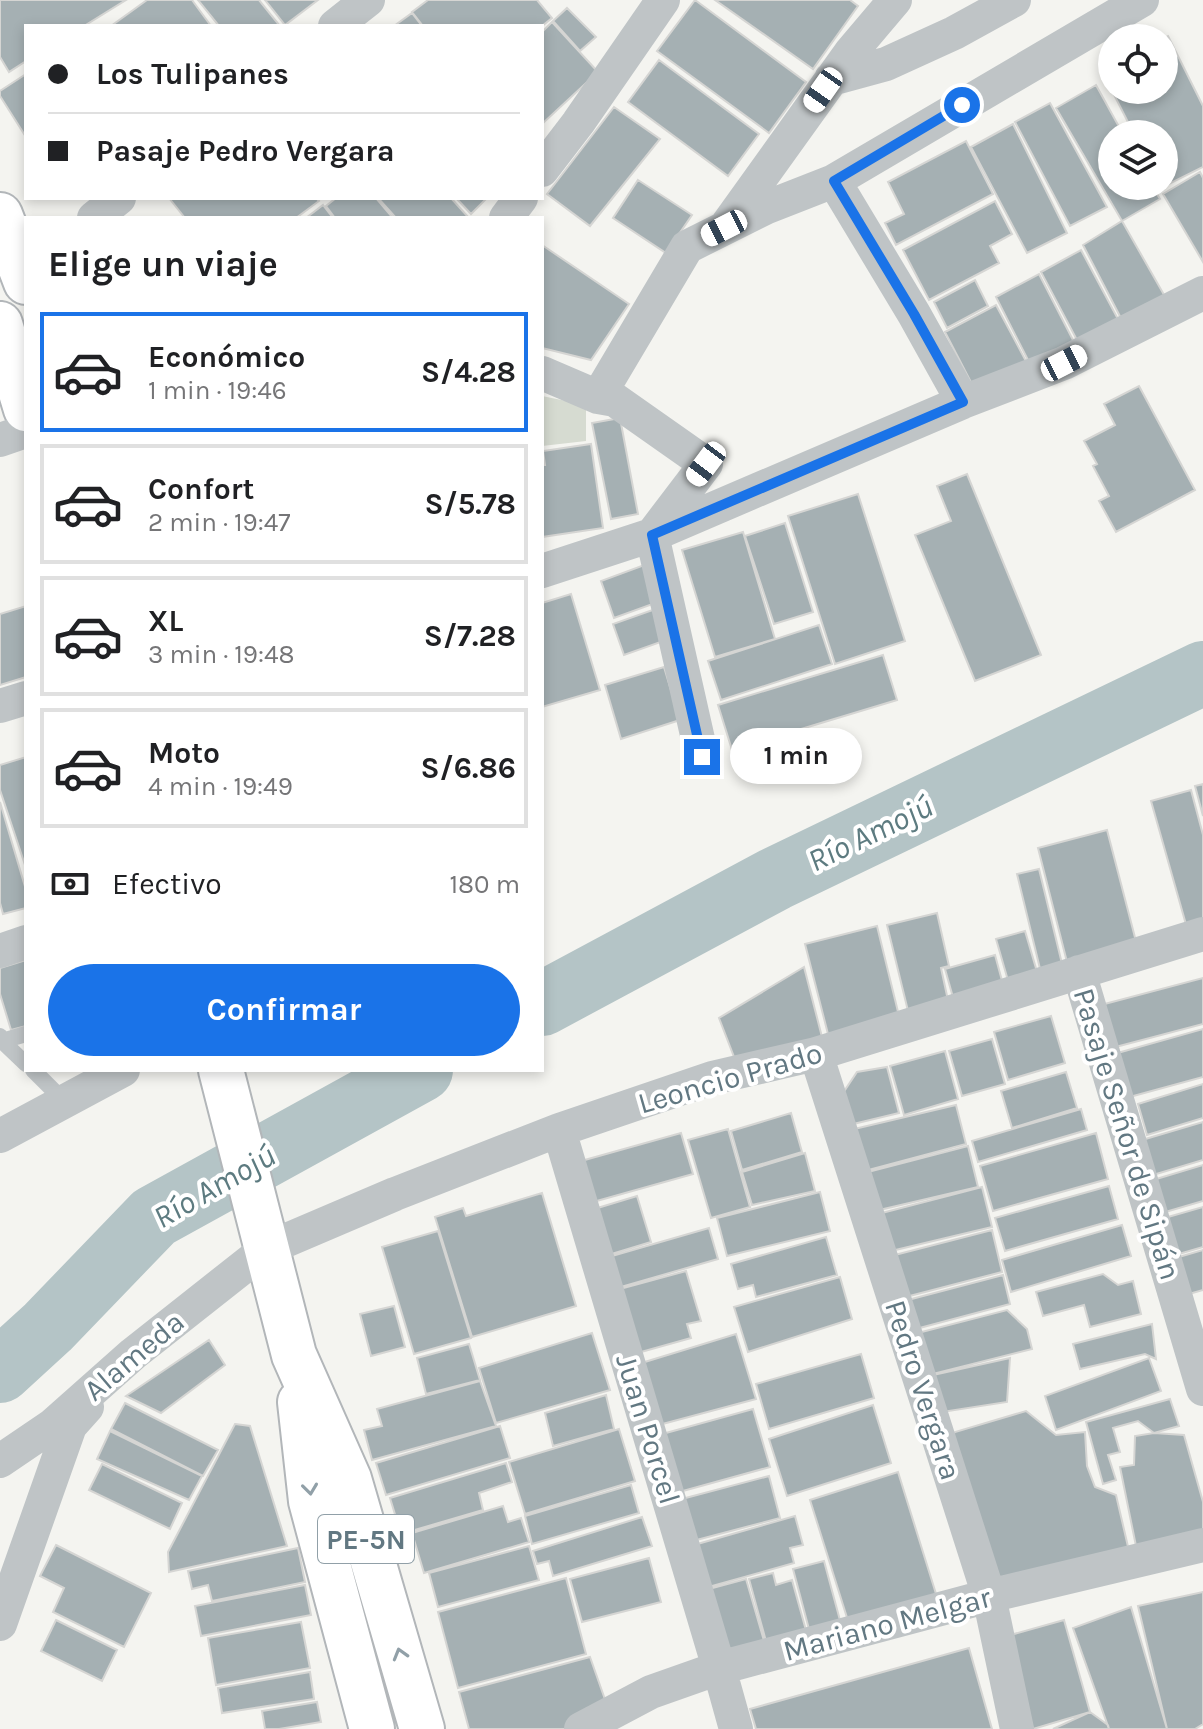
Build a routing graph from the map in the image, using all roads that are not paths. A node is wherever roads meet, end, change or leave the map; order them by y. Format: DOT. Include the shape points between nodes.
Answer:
graph roads {
  1 [pos="368,0"];
  2 [pos="895,0"];
  3 [pos="1014,0"];
  4 [pos="1142,0"];
  5 [pos="658,2"];
  6 [pos="338,24"];
  7 [pos="831,79"];
  8 [pos="544,167"];
  9 [pos="834,181"];
  10 [pos="116,200"];
  11 [pos="0,215"];
  12 [pos="96,216"];
  13 [pos="724,228"];
  14 [pos="24,274"];
  15 [pos="1203,293"];
  16 [pos="0,324"];
  17 [pos="544,374"];
  18 [pos="598,397"];
  19 [pos="24,402"];
  20 [pos="963,402"];
  21 [pos="24,432"];
  22 [pos="0,440"];
  23 [pos="652,535"];
  24 [pos="544,570"];
  25 [pos="24,699"];
  26 [pos="0,706"];
  27 [pos="702,757"];
  28 [pos="1203,934"];
  29 [pos="24,943"];
  30 [pos="0,951"];
  31 [pos="1079,972"];
  32 [pos="24,1034"];
  33 [pos="1,1039"];
  34 [pos="816,1054"];
  35 [pos="24,1062"];
  36 [pos="35,1072"];
  37 [pos="119,1072"];
  38 [pos="222,1072"];
  39 [pos="64,1101"];
  40 [pos="559,1130"];
  41 [pos="0,1136"];
  42 [pos="262,1230"];
  43 [pos="133,1354"];
  44 [pos="294,1355"];
  45 [pos="1203,1389"];
  46 [pos="0,1461"];
  47 [pos="1203,1545"];
  48 [pos="989,1596"];
  49 [pos="0,1624"];
  50 [pos="719,1668"];
  51 [pos="372,1729"];
  52 [pos="422,1729"];
  53 [pos="581,1729"];
  54 [pos="736,1729"];
  55 [pos="1017,1729"];
  1 -- 6 [label="street"];
  2 -- 7 [label="street"];
  3 -- 7 [label="street" via="886,64"];
  4 -- 9 [label="street"];
  5 -- 8 [label="street"];
  7 -- 13 [label="street"];
  9 -- 13 [label="street"];
  9 -- 20 [label="street"];
  10 -- 12 [label="street"];
  11 -- 14 [label="highway"];
  13 -- 18 [label="street" via="687,247"];
  15 -- 20 [label="street" via="1064,363"];
  16 -- 19 [label="highway"];
  17 -- 18 [label="street"];
  18 -- 23 [label="street" via="615,400 706,464"];
  20 -- 23 [label="street"];
  21 -- 22 [label="street"];
  23 -- 24 [label="street"];
  23 -- 27 [label="street"];
  25 -- 26 [label="street"];
  28 -- 31 [label="street, Leoncio Prado"];
  29 -- 30 [label="street"];
  31 -- 34 [label="street, Leoncio Prado"];
  31 -- 45 [label="street, Pasaje Señor de Sipán"];
  32 -- 33 [label="lane"];
  33 -- 35 [label="lane"];
  34 -- 40 [label="street, Leoncio Prado" via="712,1078"];
  34 -- 48 [label="street, Pedro Vergara"];
  36 -- 39 [label="lane"];
  37 -- 39 [label="street"];
  38 -- 42 [label="highway, PE-5N"];
  39 -- 41 [label="street"];
  40 -- 42 [label="street, Leoncio Prado" via="395,1194"];
  40 -- 50 [label="street, Juan Porcel"];
  42 -- 43 [label="street, Alameda"];
  42 -- 44 [label="highway, PE-5N"];
  43 -- 46 [label="street, Alameda" via="53,1425"];
  43 -- 49 [label="street" via="70,1426"];
  44 -- 51 [label="highway, PE-5N, one-way" via="311,1501"];
  52 -- 44 [label="highway, PE-5N, one-way" via="349,1479"];
  47 -- 48 [label="street, Mariano Melgar"];
  48 -- 50 [label="street, Mariano Melgar"];
  48 -- 55 [label="street, Pedro Vergara"];
  50 -- 53 [label="street, Mariano Melgar" via="651,1692"];
  50 -- 54 [label="street, Juan Porcel"];
}
